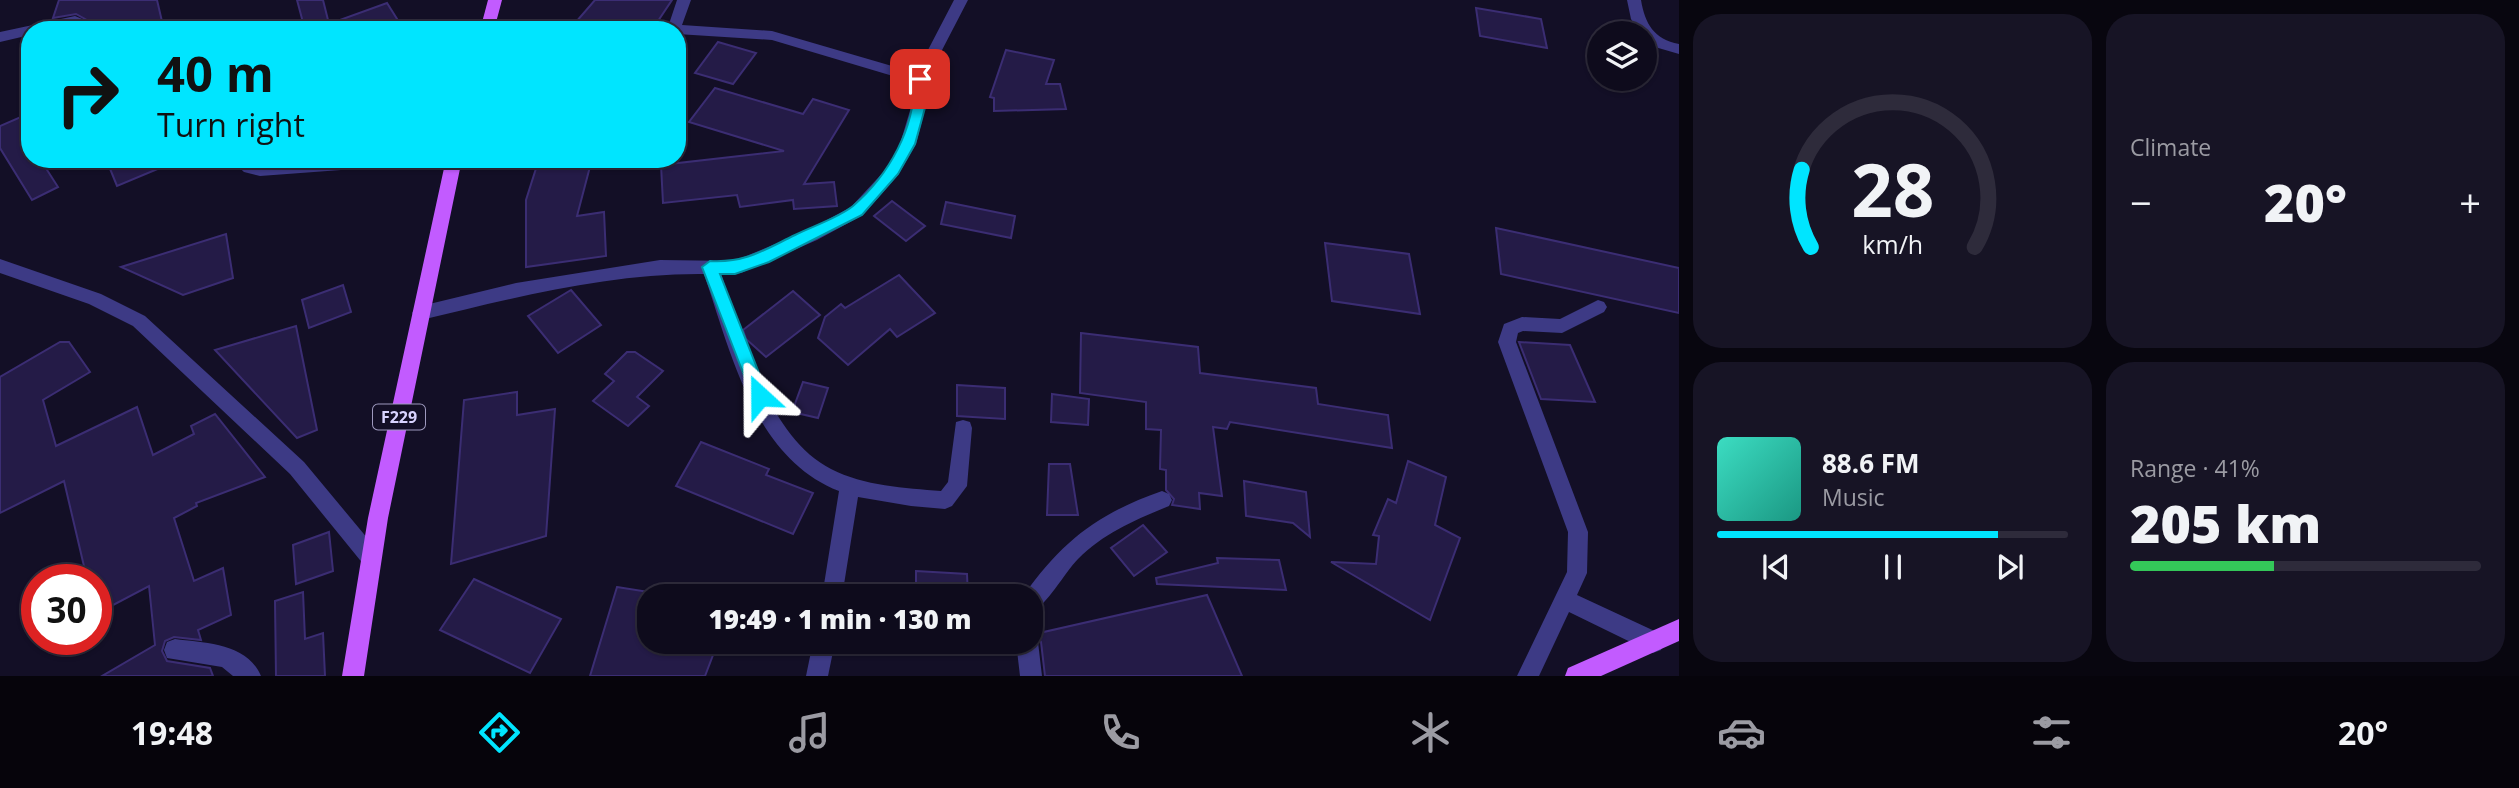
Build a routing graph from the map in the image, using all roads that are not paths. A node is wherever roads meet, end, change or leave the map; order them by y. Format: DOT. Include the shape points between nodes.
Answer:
graph roads {
  1 [pos="495,0"];
  2 [pos="684,0"];
  3 [pos="961,0"];
  4 [pos="1634,0"];
  5 [pos="489,21"];
  6 [pos="676,21"];
  7 [pos="686,30"];
  8 [pos="21,32"];
  9 [pos="0,37"];
  10 [pos="1679,49"];
  11 [pos="920,79"];
  12 [pos="249,168"];
  13 [pos="287,168"];
  14 [pos="452,168"];
  15 [pos="710,267"];
  16 [pos="3,270"];
  17 [pos="1598,307"];
  18 [pos="421,313"];
  19 [pos="963,428"];
  20 [pos="849,486"];
  21 [pos="1162,500"];
  22 [pos="371,558"];
  23 [pos="834,584"];
  24 [pos="1043,584"];
  25 [pos="1564,599"];
  26 [pos="1679,630"];
  27 [pos="1653,642"];
  28 [pos="175,650"];
  29 [pos="822,654"];
  30 [pos="1028,654"];
  31 [pos="250,676"];
  32 [pos="354,676"];
  33 [pos="817,676"];
  34 [pos="1031,676"];
  35 [pos="1528,676"];
  36 [pos="1576,676"];
  1 -- 5 [label="main road"];
  2 -- 6 [label="street"];
  3 -- 11 [label="street"];
  4 -- 10 [label="street" via="1636,19 1647,37"];
  7 -- 11 [label="street" via="772,36"];
  8 -- 9 [label="street"];
  11 -- 15 [label="street" via="921,97 908,144 893,171 857,211 763,258 735,268"];
  12 -- 13 [label="street"];
  14 -- 18 [label="main road, F229"];
  15 -- 18 [label="street" via="660,267 607,275 516,290"];
  15 -- 20 [label="street" via="749,373 790,448 808,466"];
  16 -- 22 [label="street" via="95,299 139,321 297,468"];
  17 -- 25 [label="street" via="1562,326 1522,324 1510,328 1507,342 1578,532 1577,573"];
  18 -- 22 [label="main road, F229"];
  19 -- 20 [label="street" via="957,486 945,499"];
  20 -- 23 [label="street"];
  21 -- 24 [label="street" via="1136,508 1087,537 1054,567"];
  22 -- 32 [label="main road, F229"];
  25 -- 27 [label="street"];
  25 -- 35 [label="street"];
  26 -- 27 [label="main road"];
  27 -- 36 [label="main road"];
  28 -- 31 [label="street" via="226,657"];
  29 -- 33 [label="street"];
  30 -- 34 [label="street"];
}
